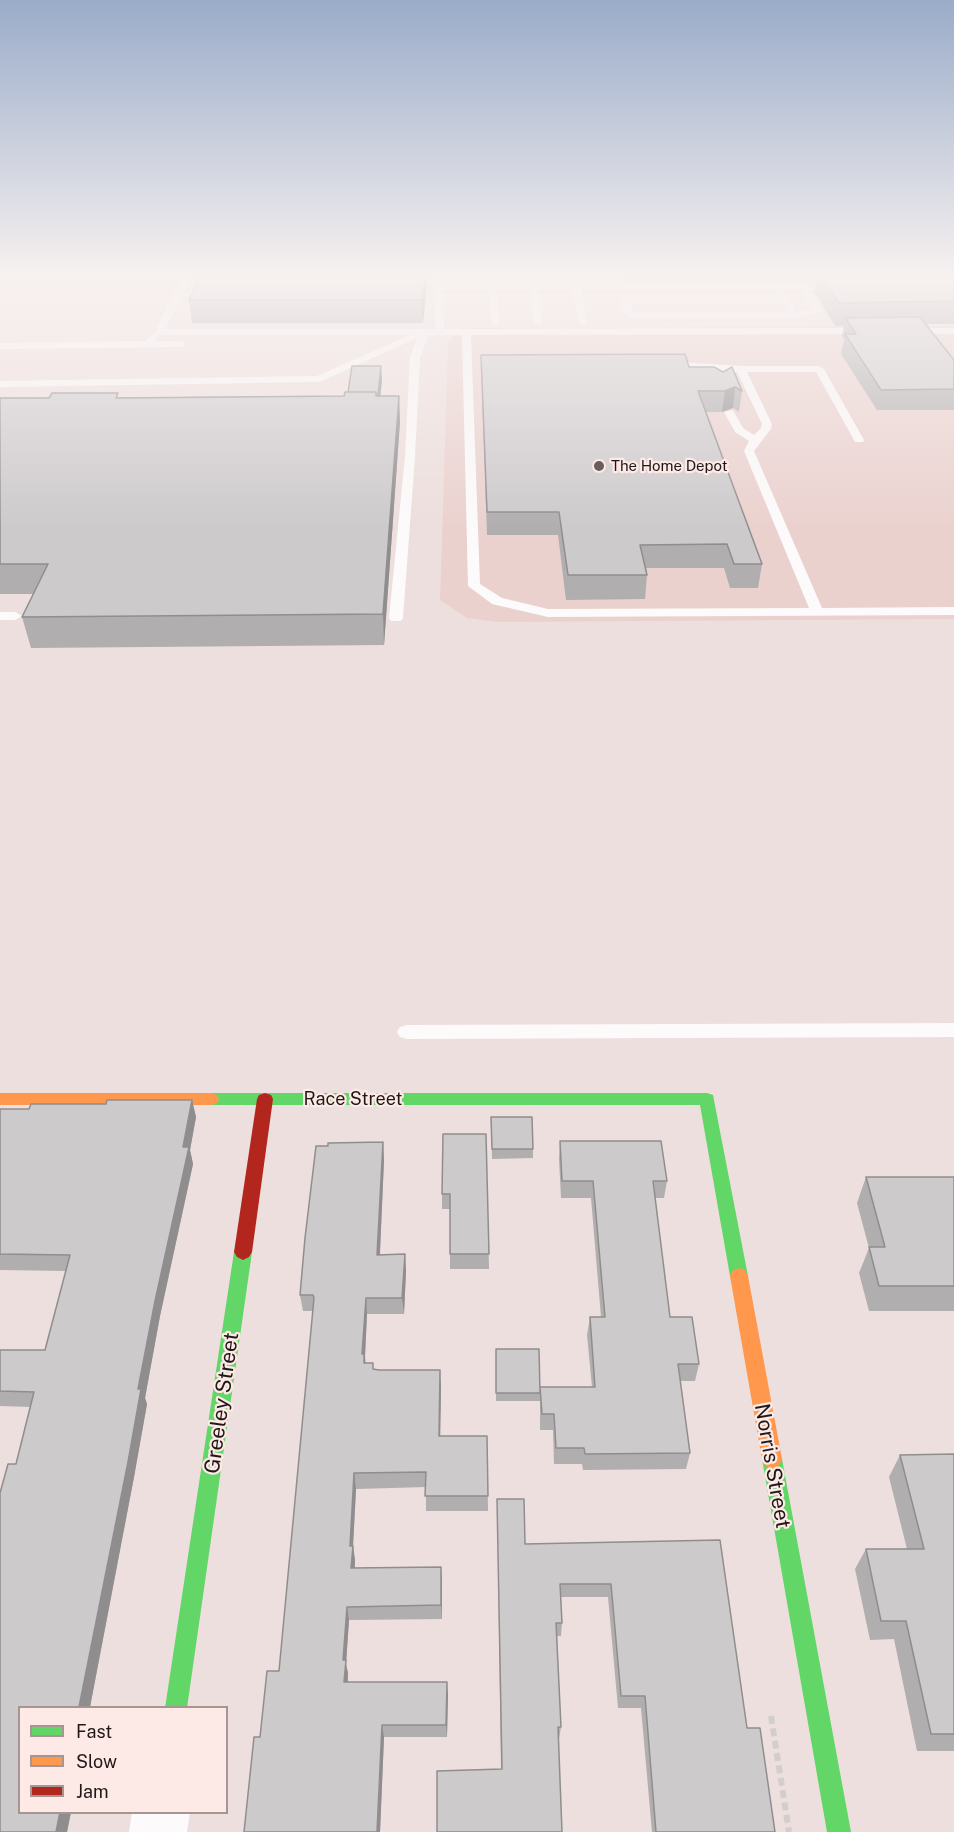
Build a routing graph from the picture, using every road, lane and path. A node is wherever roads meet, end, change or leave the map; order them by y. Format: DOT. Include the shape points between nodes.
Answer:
graph roads {
  1 [pos="372,358"];
  2 [pos="414,358"];
  3 [pos="471,358"];
  4 [pos="654,364"];
  5 [pos="741,369"];
  6 [pos="0,384"];
  7 [pos="729,412"];
  8 [pos="755,440"];
  9 [pos="859,440"];
  10 [pos="954,611"];
  11 [pos="817,612"];
  12 [pos="0,616"];
  13 [pos="15,616"];
  14 [pos="396,618"];
  15 [pos="954,1030"];
  16 [pos="407,1032"];
  17 [pos="0,1099"];
  18 [pos="265,1099"];
  19 [pos="707,1099"];
  20 [pos="177,1706"];
  21 [pos="161,1814"];
  22 [pos="158,1832"];
  23 [pos="839,1832"];
  1 -- 6 [label="lane" via="319,385"];
  2 -- 14 [label="lane"];
  3 -- 11 [label="lane" via="474,586 497,601 548,613"];
  4 -- 5 [label="lane" via="715,372"];
  5 -- 8 [label="lane" via="767,424"];
  5 -- 9 [label="lane" via="819,369"];
  7 -- 8 [label="lane" via="739,430"];
  8 -- 11 [label="lane" via="749,451"];
  10 -- 11 [label="lane"];
  12 -- 13 [label="lane"];
  15 -- 16 [label="lane"];
  17 -- 18 [label="street, Race Street"];
  18 -- 19 [label="street, Race Street"];
  18 -- 20 [label="street, Greeley Street"];
  19 -- 23 [label="street, Norris Street"];
  21 -- 22 [label="street"];
}
